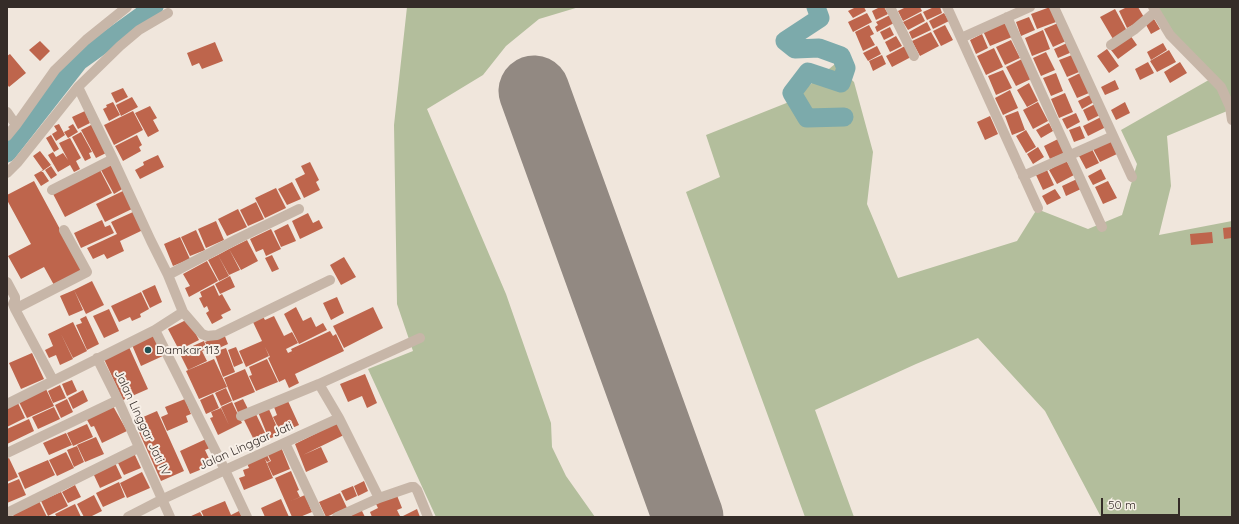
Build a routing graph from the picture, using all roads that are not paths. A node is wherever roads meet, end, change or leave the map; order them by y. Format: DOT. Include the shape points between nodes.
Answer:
graph roads {
  1 [pos="127,7"];
  2 [pos="890,7"];
  3 [pos="946,7"];
  4 [pos="1030,7"];
  5 [pos="1054,7"];
  6 [pos="1154,10"];
  7 [pos="168,13"];
  8 [pos="1007,17"];
  9 [pos="961,38"];
  10 [pos="1111,45"];
  11 [pos="914,56"];
  12 [pos="78,87"];
  13 [pos="7,112"];
  14 [pos="1232,120"];
  15 [pos="16,125"];
  16 [pos="7,136"];
  17 [pos="1113,136"];
  18 [pos="1070,155"];
  19 [pos="113,159"];
  20 [pos="7,173"];
  21 [pos="1023,176"];
  22 [pos="1132,177"];
  23 [pos="52,190"];
  24 [pos="1038,208"];
  25 [pos="299,209"];
  26 [pos="1102,227"];
  27 [pos="64,230"];
  28 [pos="168,275"];
  29 [pos="330,280"];
  30 [pos="7,282"];
  31 [pos="12,303"];
  32 [pos="183,312"];
  33 [pos="155,330"];
  34 [pos="420,338"];
  35 [pos="97,358"];
  36 [pos="53,380"];
  37 [pos="319,384"];
  38 [pos="118,400"];
  39 [pos="7,404"];
  40 [pos="241,416"];
  41 [pos="339,418"];
  42 [pos="285,443"];
  43 [pos="138,448"];
  44 [pos="7,453"];
  45 [pos="225,470"];
  46 [pos="379,498"];
  47 [pos="163,499"];
  48 [pos="7,513"];
  49 [pos="128,517"];
  50 [pos="170,517"];
  51 [pos="247,517"];
  52 [pos="320,517"];
  53 [pos="337,517"];
  54 [pos="428,517"];
  1 -- 15 [label="street" via="86,40 55,70"];
  2 -- 11 [label="street"];
  3 -- 9 [label="street"];
  4 -- 8 [label="street"];
  5 -- 17 [label="street"];
  6 -- 10 [label="street"];
  6 -- 14 [label="street" via="1170,35 1221,87 1230,107"];
  7 -- 12 [label="street" via="139,30"];
  8 -- 9 [label="street"];
  8 -- 18 [label="street"];
  9 -- 21 [label="street"];
  12 -- 19 [label="street"];
  12 -- 20 [label="street"];
  13 -- 15 [label="street"];
  15 -- 16 [label="street"];
  17 -- 18 [label="street"];
  17 -- 22 [label="street"];
  18 -- 21 [label="street"];
  18 -- 26 [label="street"];
  19 -- 23 [label="street"];
  19 -- 28 [label="street"];
  21 -- 24 [label="street"];
  25 -- 28 [label="street"];
  27 -- 31 [label="street" via="88,272"];
  28 -- 32 [label="street"];
  29 -- 32 [label="street" via="217,335 202,334"];
  30 -- 31 [label="street"];
  31 -- 36 [label="street"];
  32 -- 33 [label="street"];
  33 -- 35 [label="street"];
  33 -- 45 [label="street"];
  34 -- 37 [label="street"];
  35 -- 36 [label="street"];
  35 -- 38 [label="street, Jalan Linggar Jati IV"];
  36 -- 39 [label="street"];
  37 -- 40 [label="street"];
  37 -- 41 [label="street"];
  38 -- 43 [label="street, Jalan Linggar Jati IV"];
  38 -- 44 [label="street"];
  41 -- 42 [label="street, Jalan Linggar Jati"];
  41 -- 46 [label="street"];
  42 -- 45 [label="street, Jalan Linggar Jati"];
  42 -- 52 [label="street"];
  43 -- 47 [label="street, Jalan Linggar Jati IV"];
  43 -- 48 [label="street"];
  45 -- 47 [label="street, Jalan Linggar Jati"];
  45 -- 51 [label="street"];
  46 -- 53 [label="street"];
  46 -- 54 [label="street" via="414,487 420,495"];
  47 -- 49 [label="street, Jalan Linggar Jati"];
  47 -- 50 [label="street, Jalan Linggar Jati IV"];
}
